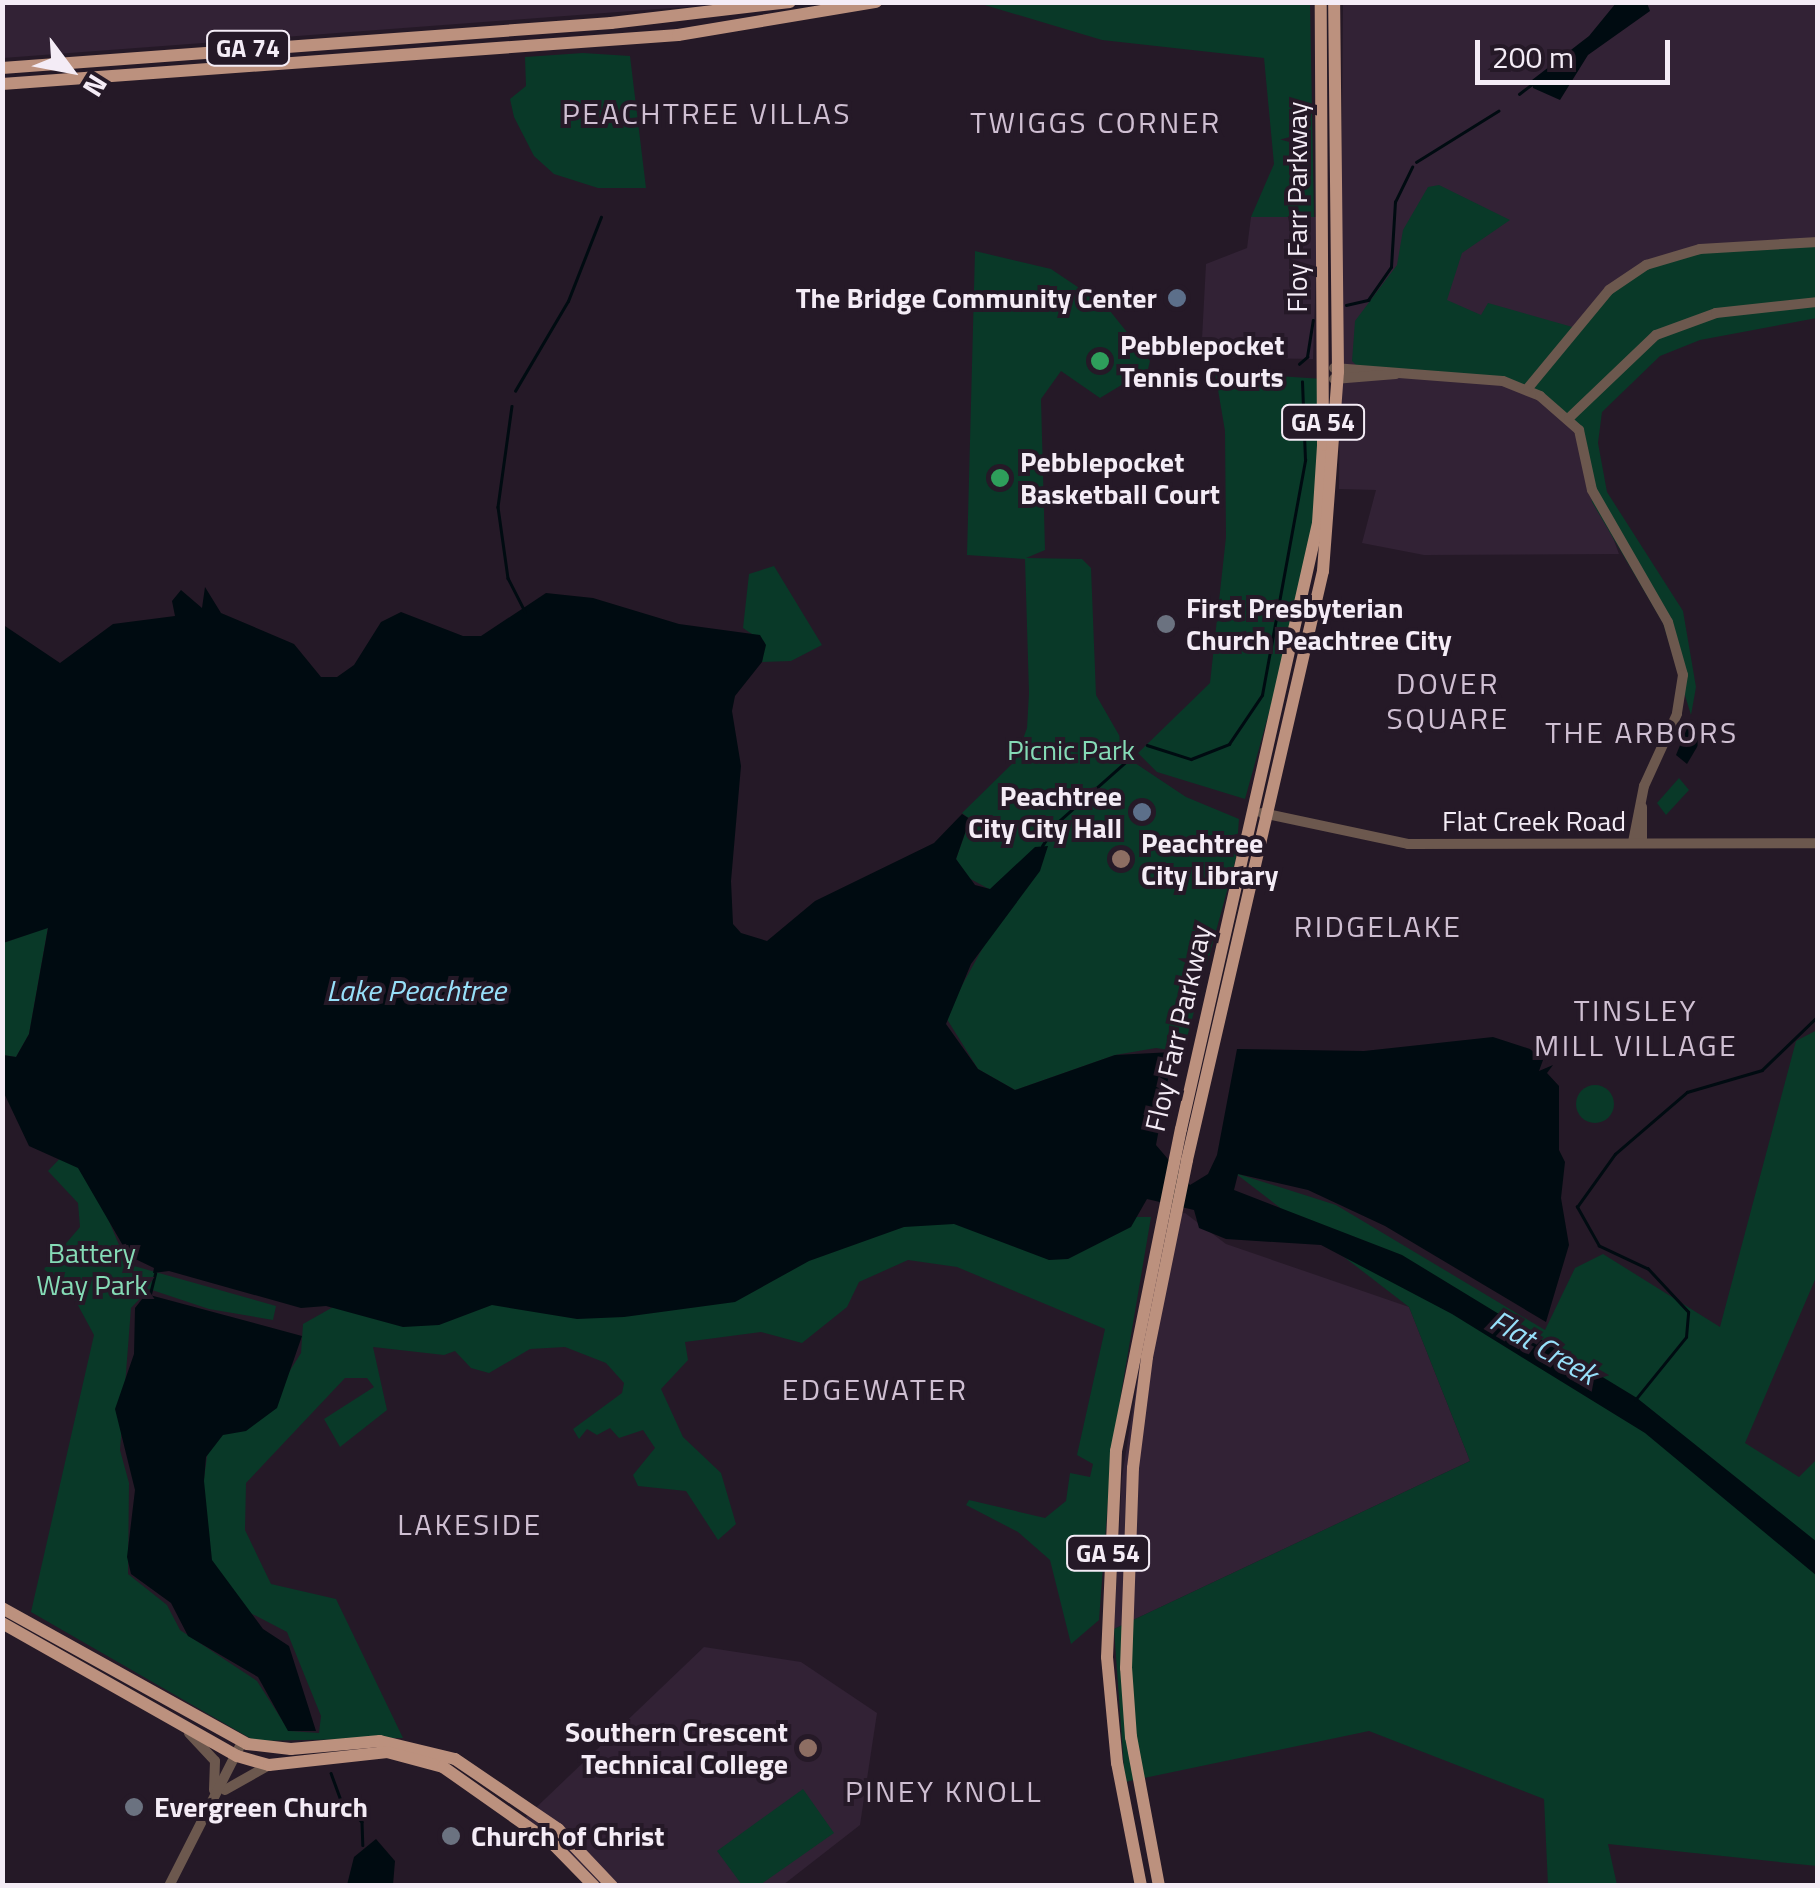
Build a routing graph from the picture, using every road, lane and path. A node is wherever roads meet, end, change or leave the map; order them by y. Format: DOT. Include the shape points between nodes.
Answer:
graph roads {
  1 [pos="790,2"];
  2 [pos="876,2"];
  3 [pos="1323,2"];
  4 [pos="1334,2"];
  5 [pos="1341,31"];
  6 [pos="1321,41"];
  7 [pos="2,68"];
  8 [pos="2,84"];
  9 [pos="1336,104"];
  10 [pos="1818,242"];
  11 [pos="1818,302"];
  12 [pos="1330,373"];
  13 [pos="1528,388"];
  14 [pos="1569,418"];
  15 [pos="1259,812"];
  16 [pos="1638,842"];
  17 [pos="1818,843"];
  18 [pos="1168,1223"];
  19 [pos="2,1608"];
  20 [pos="2,1623"];
  21 [pos="182,1726"];
  22 [pos="242,1742"];
  23 [pos="368,1748"];
  24 [pos="237,1756"];
  25 [pos="268,1765"];
  26 [pos="200,1829"];
  27 [pos="169,1886"];
  28 [pos="594,1886"];
  29 [pos="612,1886"];
  30 [pos="1142,1886"];
  31 [pos="1158,1886"];
  1 -- 7 [label="main road, GA 74" via="611,23"];
  2 -- 8 [label="main road, GA 74" via="678,34"];
  3 -- 5 [label="main road" via="1325,18"];
  3 -- 6 [label="main road, Floy Farr Parkway / GA 54"];
  4 -- 5 [label="main road, Floy Farr Parkway / GA 54"];
  5 -- 9 [label="main road, Floy Farr Parkway / GA 54"];
  6 -- 9 [label="main road" via="1328,39"];
  6 -- 12 [label="main road, Floy Farr Parkway / GA 54"];
  9 -- 12 [label="main road, Floy Farr Parkway / GA 54"];
  10 -- 13 [label="street" via="1700,249 1646,265 1609,290"];
  11 -- 14 [label="street" via="1716,313 1656,334"];
  12 -- 13 [label="street" via="1480,378"];
  12 -- 15 [label="main road, Floy Farr Parkway / GA 54" via="1322,570"];
  13 -- 14 [label="street"];
  14 -- 16 [label="street" via="1579,430 1602,513 1668,622 1681,666 1677,714 1641,801"];
  15 -- 16 [label="street, Flat Creek Road" via="1408,844"];
  15 -- 18 [label="main road, Floy Farr Parkway / GA 54"];
  16 -- 17 [label="street, Flat Creek Road"];
  18 -- 30 [label="main road, Floy Farr Parkway / GA 54" via="1116,1451 1107,1560 1117,1764"];
  18 -- 31 [label="main road, Floy Farr Parkway / GA 54" via="1147,1357 1124,1598 1131,1737"];
  19 -- 22 [label="main road"];
  20 -- 21 [label="main road"];
  21 -- 24 [label="main road"];
  21 -- 26 [label="street" via="209,1751 217,1769"];
  22 -- 23 [label="main road"];
  22 -- 24 [label="street"];
  23 -- 25 [label="main road"];
  23 -- 28 [label="main road" via="443,1766 555,1846"];
  23 -- 29 [label="main road" via="431,1748 484,1775 558,1829"];
  24 -- 25 [label="main road"];
  24 -- 26 [label="street"];
  25 -- 26 [label="street" via="229,1785"];
  26 -- 27 [label="street"];
}
